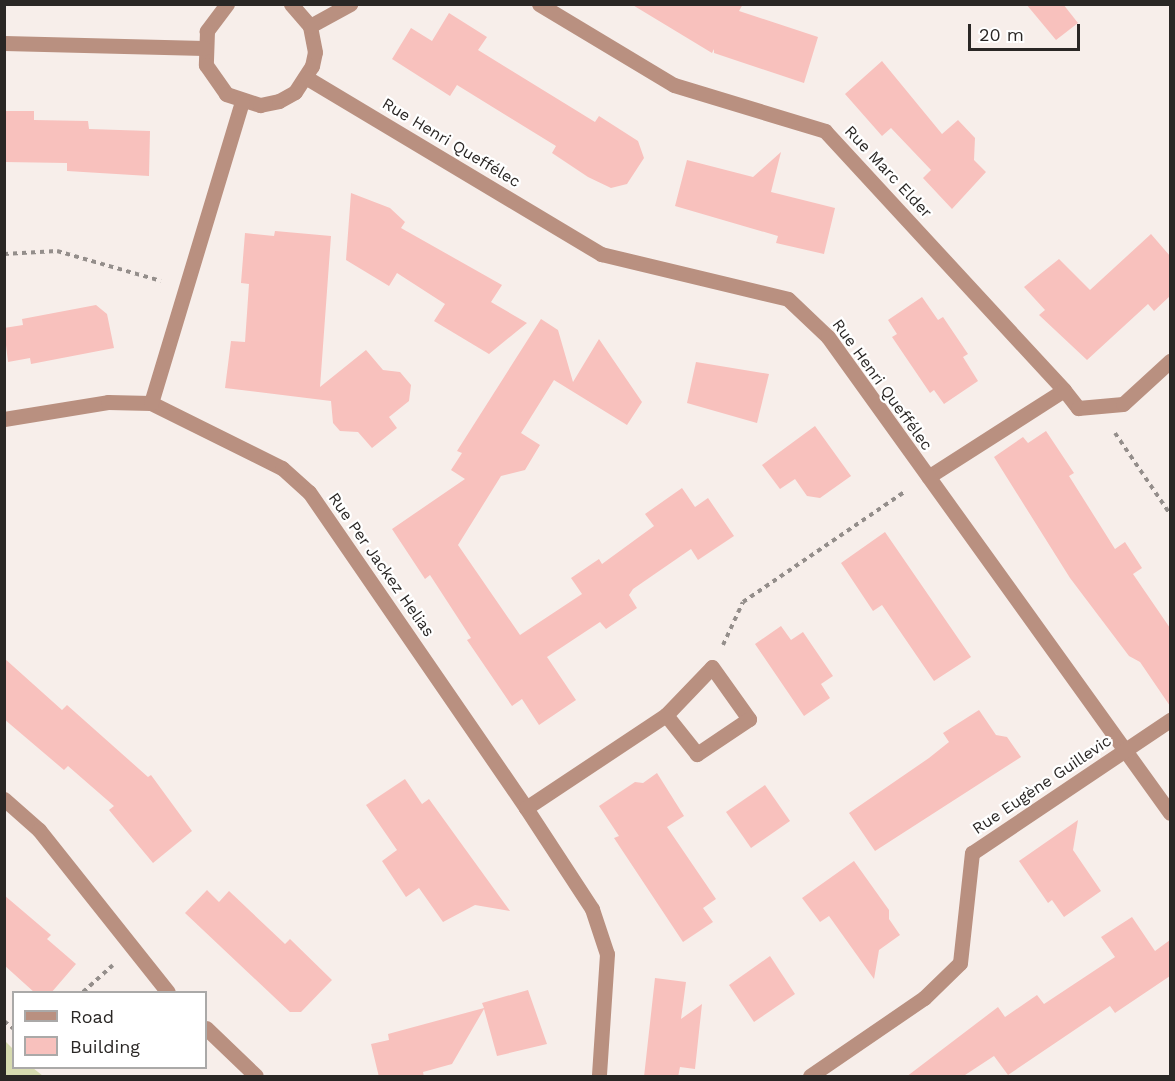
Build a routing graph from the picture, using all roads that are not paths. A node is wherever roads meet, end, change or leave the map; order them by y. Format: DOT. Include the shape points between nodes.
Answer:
graph roads {
  1 [pos="227,4"];
  2 [pos="291,4"];
  3 [pos="350,4"];
  4 [pos="539,4"];
  5 [pos="310,26"];
  6 [pos="4,43"];
  7 [pos="204,48"];
  8 [pos="307,78"];
  9 [pos="242,102"];
  10 [pos="1170,362"];
  11 [pos="1064,390"];
  12 [pos="151,404"];
  13 [pos="4,418"];
  14 [pos="927,477"];
  15 [pos="666,715"];
  16 [pos="1170,720"];
  17 [pos="1124,752"];
  18 [pos="4,800"];
  19 [pos="526,808"];
  20 [pos="1170,813"];
  21 [pos="166,991"];
  22 [pos="207,1029"];
  23 [pos="256,1077"];
  24 [pos="599,1077"];
  25 [pos="810,1077"];
  1 -- 7 [label="street" via="207,31"];
  2 -- 5 [label="street"];
  3 -- 5 [label="street"];
  4 -- 11 [label="street, Rue Marc Elder" via="674,85 825,131"];
  5 -- 8 [label="street" via="315,52"];
  6 -- 7 [label="street"];
  7 -- 9 [label="street" via="214,81 226,94"];
  8 -- 9 [label="street" via="295,92 279,101 260,105"];
  8 -- 14 [label="street, Rue Henri Queffélec" via="601,254 788,299 828,337"];
  9 -- 12 [label="street"];
  10 -- 11 [label="street, Rue Marc Elder" via="1123,404 1078,408"];
  11 -- 14 [label="street"];
  12 -- 13 [label="street, Rue Per Jackez Helias" via="108,402"];
  12 -- 19 [label="street, Rue Per Jackez Helias" via="282,468 309,492"];
  14 -- 17 [label="street, Rue Henri Queffélec"];
  15 -- 15 [label="street" via="712,667 749,719 697,754"];
  15 -- 19 [label="street"];
  16 -- 17 [label="street, Rue Eugène Guillevic"];
  17 -- 20 [label="street, Rue Henri Queffélec"];
  17 -- 25 [label="street, Rue Eugène Guillevic" via="972,853 960,963 924,998"];
  18 -- 21 [label="street" via="39,830"];
  19 -- 24 [label="street, Rue Per Jackez Helias" via="592,909 607,954"];
  22 -- 23 [label="street"];
}
